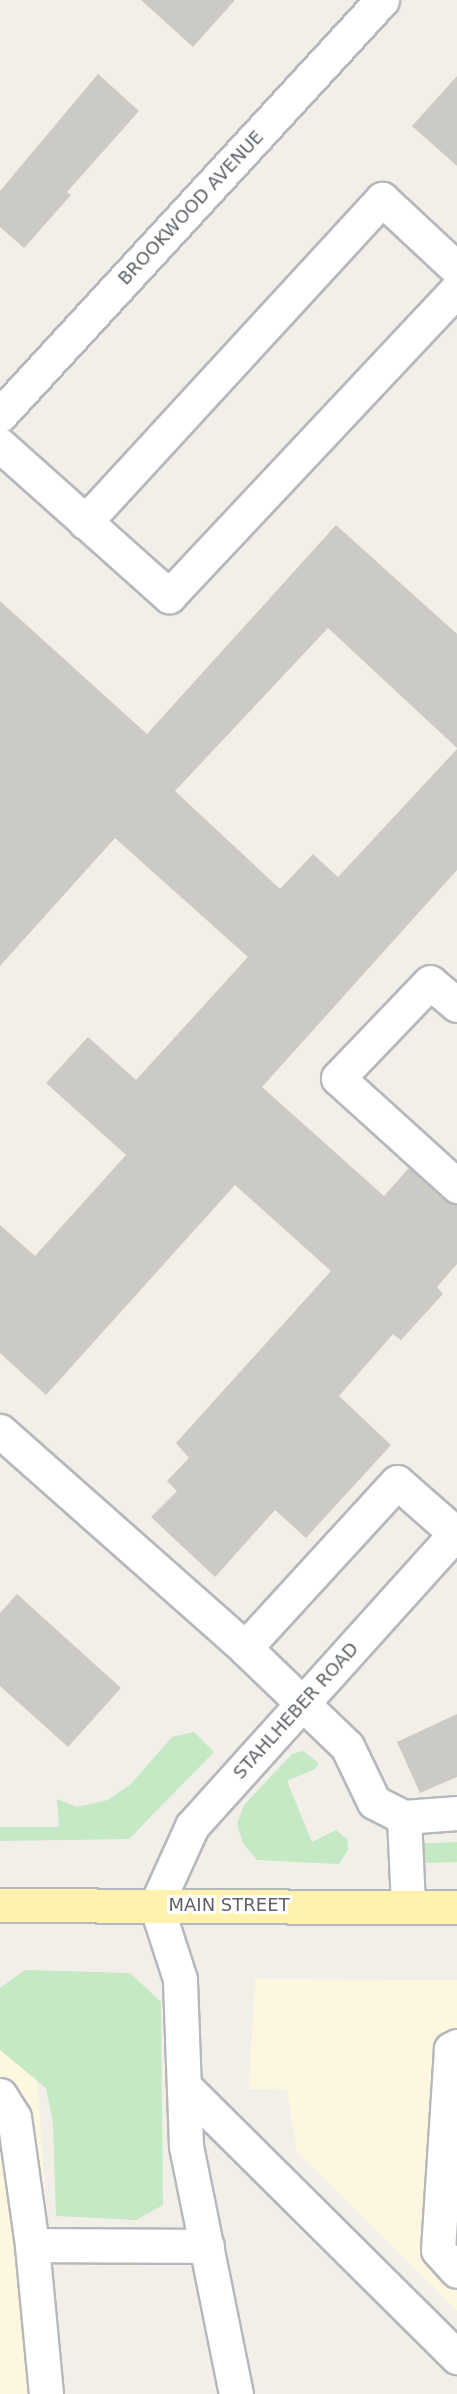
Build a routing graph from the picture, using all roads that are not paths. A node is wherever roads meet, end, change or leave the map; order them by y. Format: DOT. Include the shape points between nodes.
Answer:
graph roads {
  1 [pos="382,0"];
  2 [pos="457,269"];
  3 [pos="457,289"];
  4 [pos="0,415"];
  5 [pos="0,445"];
  6 [pos="85,522"];
  7 [pos="457,1005"];
  8 [pos="457,1186"];
  9 [pos="0,1431"];
  10 [pos="456,1532"];
  11 [pos="245,1648"];
  12 [pos="304,1701"];
  13 [pos="457,1813"];
  14 [pos="404,1817"];
  15 [pos="0,1905"];
  16 [pos="156,1905"];
  17 [pos="408,1905"];
  18 [pos="457,1907"];
  19 [pos="457,2046"];
  20 [pos="184,2086"];
  21 [pos="0,2095"];
  22 [pos="32,2245"];
  23 [pos="207,2246"];
  24 [pos="457,2271"];
  25 [pos="457,2356"];
  26 [pos="46,2394"];
  27 [pos="236,2394"];
  1 -- 4 [label="street, BROOKWOOD AVENUE"];
  2 -- 6 [label="street" via="382,199"];
  3 -- 6 [label="street" via="169,596"];
  5 -- 6 [label="street"];
  7 -- 8 [label="street" via="430,982 338,1078"];
  9 -- 11 [label="street"];
  10 -- 11 [label="street" via="397,1482"];
  10 -- 12 [label="street, STAHLHEBER ROAD"];
  11 -- 12 [label="street"];
  12 -- 14 [label="street" via="347,1746 374,1802"];
  12 -- 16 [label="street, STAHLHEBER ROAD" via="192,1826"];
  13 -- 14 [label="street"];
  14 -- 17 [label="street"];
  15 -- 16 [label="main road, MAIN STREET"];
  16 -- 17 [label="main road, MAIN STREET"];
  16 -- 20 [label="street" via="180,1979"];
  17 -- 18 [label="main road, MAIN STREET"];
  19 -- 24 [label="street" via="451,2049 438,2250"];
  20 -- 23 [label="street" via="186,2145"];
  20 -- 25 [label="street"];
  21 -- 22 [label="street" via="14,2116"];
  22 -- 23 [label="street"];
  22 -- 26 [label="street"];
  23 -- 27 [label="street"];
}
